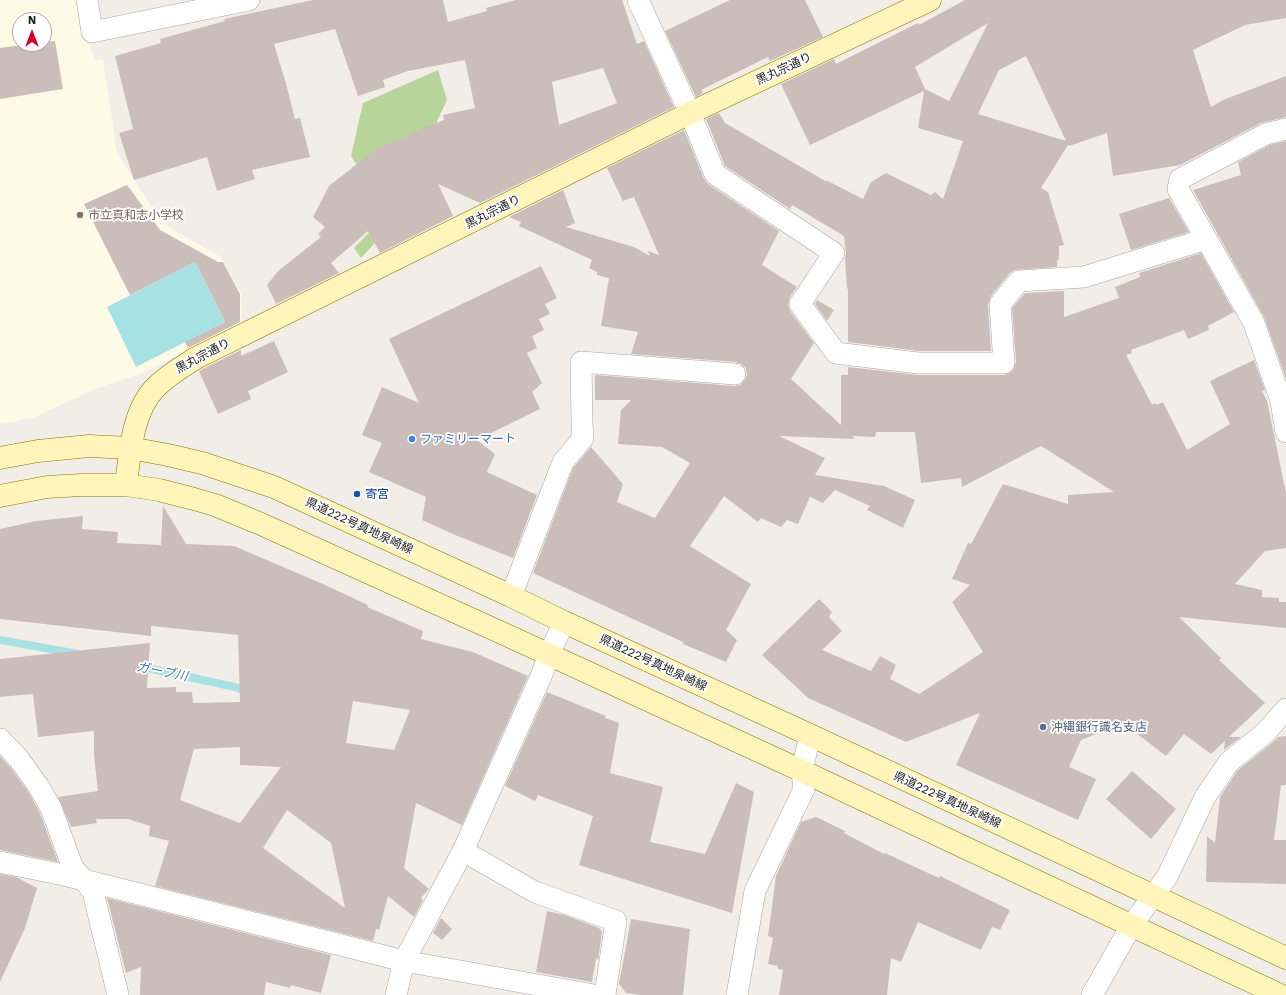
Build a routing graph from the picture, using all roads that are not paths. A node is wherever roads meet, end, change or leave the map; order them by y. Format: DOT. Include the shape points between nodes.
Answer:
graph roads {
  1 [pos="87,0"];
  2 [pos="249,0"];
  3 [pos="638,0"];
  4 [pos="930,0"];
  5 [pos="690,113"];
  6 [pos="1286,129"];
  7 [pos="1206,239"];
  8 [pos="735,374"];
  9 [pos="1286,432"];
  10 [pos="130,448"];
  11 [pos="0,458"];
  12 [pos="126,485"];
  13 [pos="0,496"];
  14 [pos="511,596"];
  15 [pos="564,622"];
  16 [pos="550,654"];
  17 [pos="1286,709"];
  18 [pos="810,735"];
  19 [pos="0,738"];
  20 [pos="802,771"];
  21 [pos="463,851"];
  22 [pos="0,862"];
  23 [pos="85,880"];
  24 [pos="1153,896"];
  25 [pos="1131,926"];
  26 [pos="1286,958"];
  27 [pos="404,961"];
  28 [pos="118,995"];
  29 [pos="396,995"];
  30 [pos="594,995"];
  31 [pos="605,995"];
  32 [pos="737,995"];
  33 [pos="1092,995"];
  34 [pos="1280,995"];
  1 -- 2 [label="street" via="92,32"];
  3 -- 5 [label="street"];
  4 -- 5 [label="main road, 黒丸宗通り"];
  5 -- 7 [label="street" via="714,174 834,252 800,304 836,353 918,363 1004,363 1000,304 1019,281 1084,277"];
  5 -- 10 [label="main road, 黒丸宗通り" via="196,358 170,375 150,394 140,411"];
  6 -- 7 [label="street" via="1266,134 1180,179 1178,189"];
  7 -- 9 [label="street" via="1254,323 1281,401"];
  8 -- 14 [label="street" via="581,362 583,438 563,462"];
  10 -- 11 [label="main road, 県道222号真地泉崎線" via="89,446"];
  10 -- 12 [label="main road, 黒丸宗通り"];
  10 -- 14 [label="main road, 県道222号真地泉崎線" via="202,463 274,487"];
  12 -- 13 [label="main road" via="47,487"];
  12 -- 16 [label="main road" via="159,490 215,505"];
  14 -- 15 [label="main road, 県道222号真地泉崎線"];
  15 -- 16 [label="street"];
  15 -- 18 [label="main road, 県道222号真地泉崎線"];
  16 -- 20 [label="main road"];
  16 -- 21 [label="street"];
  17 -- 24 [label="street" via="1265,733 1229,762 1205,797 1167,877"];
  18 -- 20 [label="street"];
  18 -- 24 [label="main road, 県道222号真地泉崎線"];
  19 -- 23 [label="street" via="39,787 51,808 74,868"];
  20 -- 25 [label="main road"];
  20 -- 32 [label="street" via="804,789 755,891"];
  21 -- 27 [label="street"];
  21 -- 31 [label="street" via="535,892 616,921"];
  22 -- 23 [label="street"];
  23 -- 27 [label="street"];
  23 -- 28 [label="street" via="93,892"];
  24 -- 25 [label="street"];
  24 -- 26 [label="main road, 県道222号真地泉崎線"];
  25 -- 33 [label="street"];
  25 -- 34 [label="main road"];
  27 -- 29 [label="street"];
  27 -- 30 [label="street"];
}
